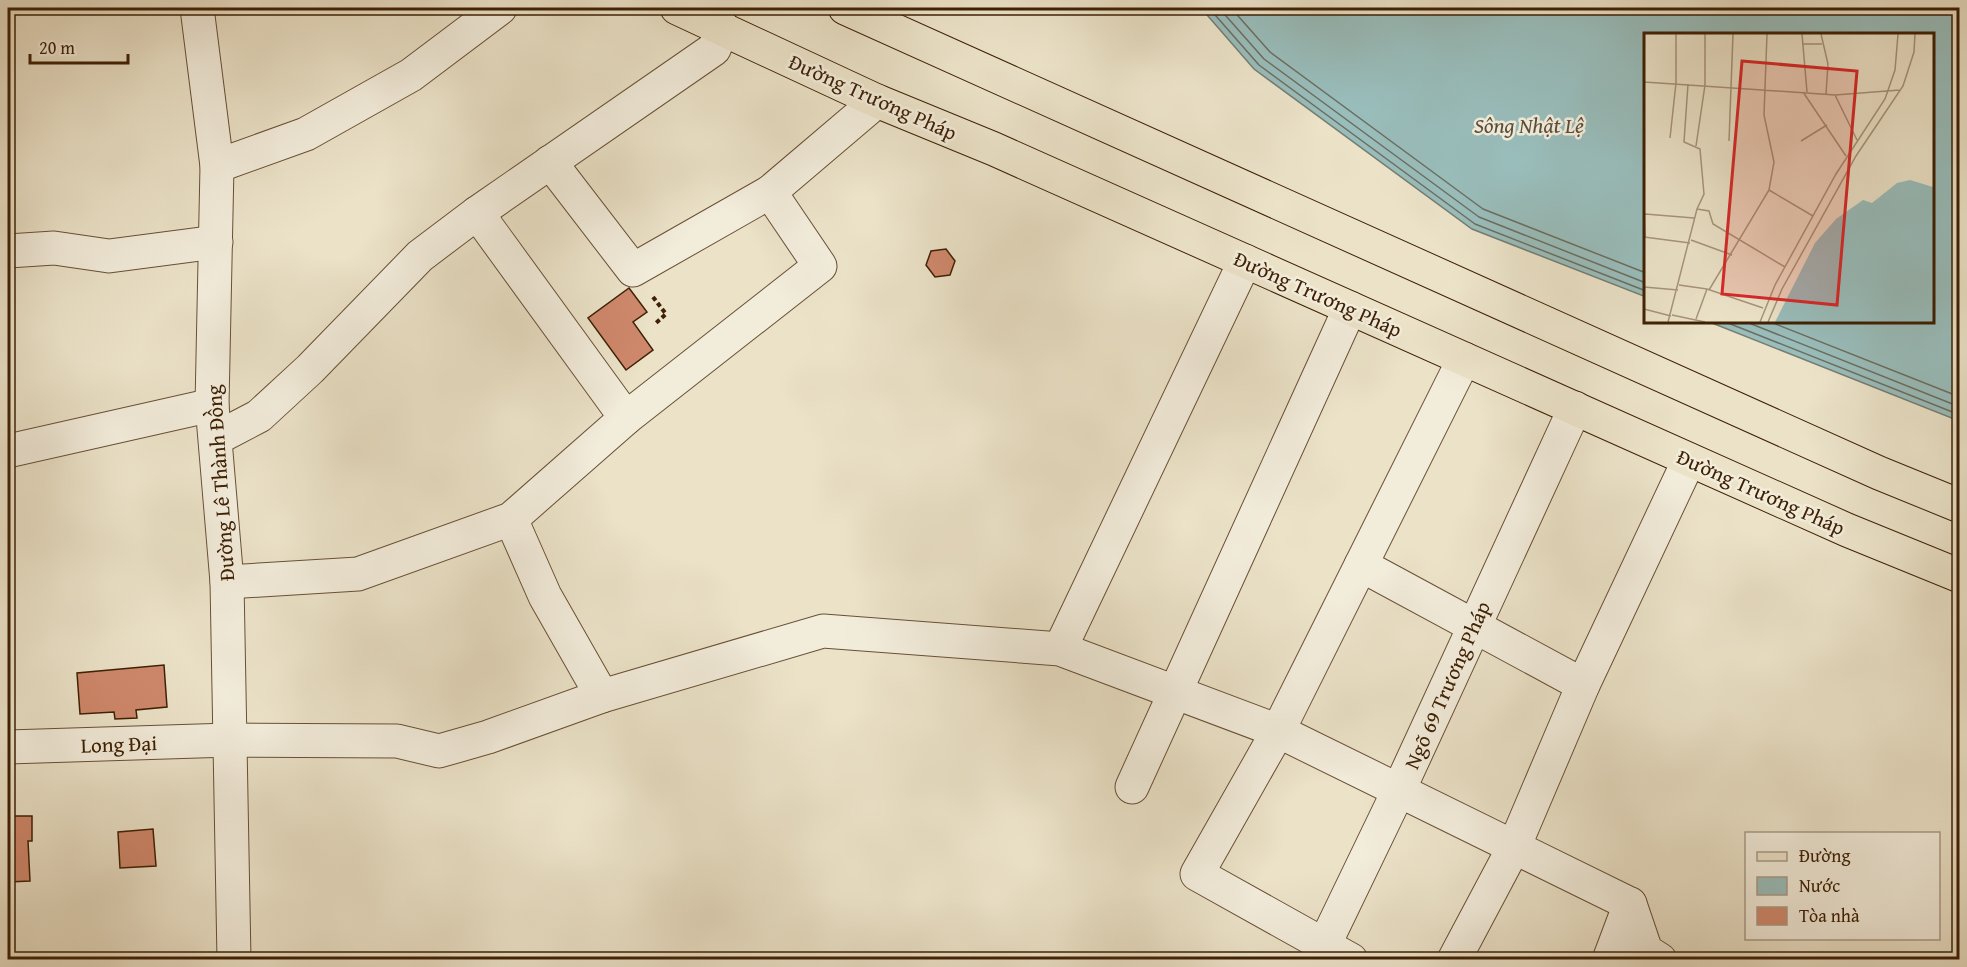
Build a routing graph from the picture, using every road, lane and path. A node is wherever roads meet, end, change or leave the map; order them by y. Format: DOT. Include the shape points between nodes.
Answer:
graph roads {
  1 [pos="197,8"];
  2 [pos="500,8"];
  3 [pos="678,8"];
  4 [pos="845,8"];
  5 [pos="723,28"];
  6 [pos="877,101"];
  7 [pos="550,162"];
  8 [pos="217,166"];
  9 [pos="770,192"];
  10 [pos="477,213"];
  11 [pos="216,242"];
  12 [pos="8,251"];
  13 [pos="1245,261"];
  14 [pos="1350,308"];
  15 [pos="1464,359"];
  16 [pos="212,405"];
  17 [pos="1575,408"];
  18 [pos="626,418"];
  19 [pos="217,438"];
  20 [pos="8,451"];
  21 [pos="1689,460"];
  22 [pos="1959,506"];
  23 [pos="512,519"];
  24 [pos="1361,565"];
  25 [pos="1959,576"];
  26 [pos="227,582"];
  27 [pos="1473,627"];
  28 [pos="1060,649"];
  29 [pos="1583,685"];
  30 [pos="1174,692"];
  31 [pos="602,696"];
  32 [pos="1278,730"];
  33 [pos="230,741"];
  34 [pos="8,747"];
  35 [pos="1132,787"];
  36 [pos="1398,792"];
  37 [pos="1514,847"];
  38 [pos="1630,904"];
  39 [pos="1330,955"];
  40 [pos="234,960"];
  41 [pos="1454,960"];
  42 [pos="1610,960"];
  43 [pos="1660,960"];
  1 -- 8 [label="street, Đường Lê Thành Đồng"];
  2 -- 8 [label="street" via="411,75 306,134"];
  3 -- 5 [label="main road, Đường Trương Pháp"];
  4 -- 22 [label="main road"];
  5 -- 6 [label="main road, Đường Trương Pháp"];
  5 -- 7 [label="street" via="714,49"];
  6 -- 9 [label="street"];
  6 -- 13 [label="main road, Đường Trương Pháp"];
  7 -- 9 [label="street" via="633,270"];
  7 -- 10 [label="street"];
  8 -- 11 [label="street, Đường Lê Thành Đồng"];
  9 -- 18 [label="street" via="820,266"];
  10 -- 18 [label="street"];
  10 -- 19 [label="street" via="420,256 259,416"];
  11 -- 12 [label="street" via="109,256 54,249"];
  11 -- 16 [label="street, Đường Lê Thành Đồng"];
  13 -- 14 [label="main road, Đường Trương Pháp"];
  13 -- 28 [label="street"];
  14 -- 15 [label="main road, Đường Trương Pháp"];
  14 -- 30 [label="street"];
  15 -- 17 [label="main road, Đường Trương Pháp"];
  15 -- 24 [label="street"];
  16 -- 19 [label="street, Đường Lê Thành Đồng"];
  16 -- 20 [label="street"];
  17 -- 21 [label="main road, Đường Trương Pháp"];
  17 -- 27 [label="street, Ngõ 69 Trương Pháp"];
  18 -- 23 [label="street"];
  19 -- 26 [label="street, Đường Lê Thành Đồng"];
  21 -- 25 [label="main road, Đường Trương Pháp"];
  21 -- 29 [label="street"];
  23 -- 26 [label="street" via="358,574"];
  23 -- 31 [label="street" via="545,596"];
  24 -- 27 [label="street"];
  24 -- 32 [label="street"];
  26 -- 33 [label="street, Đường Lê Thành Đồng"];
  27 -- 29 [label="street"];
  27 -- 36 [label="street, Ngõ 69 Trương Pháp"];
  28 -- 30 [label="street, Long Đại"];
  28 -- 31 [label="street, Long Đại" via="823,631"];
  29 -- 37 [label="street"];
  30 -- 32 [label="street, Long Đại"];
  30 -- 35 [label="street"];
  31 -- 33 [label="street, Long Đại" via="439,751 397,741"];
  32 -- 36 [label="street, Long Đại"];
  32 -- 39 [label="street" via="1197,874"];
  33 -- 34 [label="street, Long Đại"];
  33 -- 40 [label="street, Đường Lê Thành Đồng"];
  36 -- 37 [label="street, Long Đại"];
  36 -- 39 [label="street, Ngõ 69 Trương Pháp"];
  37 -- 38 [label="street, Long Đại"];
  37 -- 41 [label="street"];
  38 -- 42 [label="street"];
  38 -- 43 [label="street" via="1646,951"];
}
